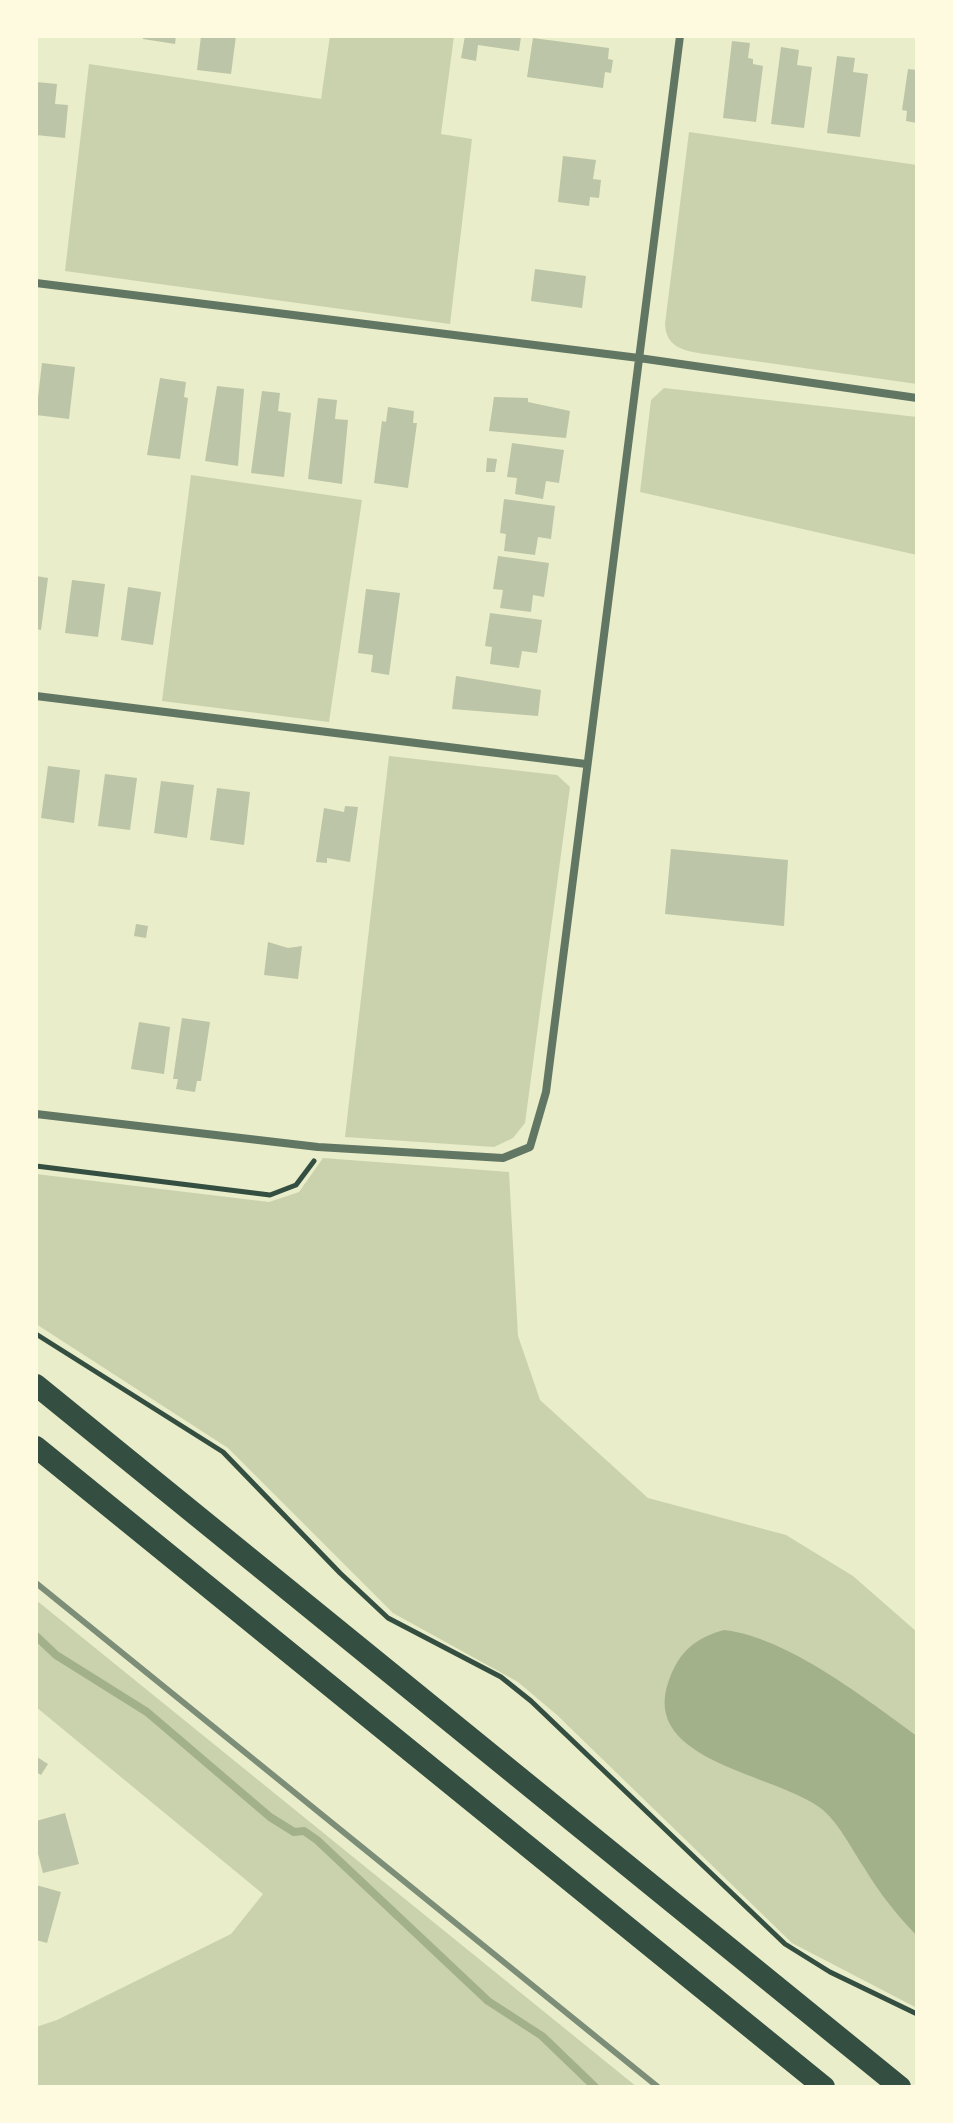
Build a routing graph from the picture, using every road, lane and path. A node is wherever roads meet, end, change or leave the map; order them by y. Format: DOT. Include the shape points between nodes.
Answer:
graph roads {
  1 [pos="680,36"];
  2 [pos="36,283"];
  3 [pos="639,358"];
  4 [pos="917,398"];
  5 [pos="36,696"];
  6 [pos="586,764"];
  7 [pos="36,1114"];
  8 [pos="318,1147"];
  9 [pos="36,1166"];
  10 [pos="36,1334"];
  11 [pos="36,1385"];
  12 [pos="36,1447"];
  13 [pos="917,2014"];
  14 [pos="824,2087"];
  15 [pos="900,2087"];
  1 -- 3 [label="street"];
  2 -- 3 [label="street"];
  3 -- 4 [label="street"];
  3 -- 6 [label="street"];
  5 -- 6 [label="street"];
  6 -- 8 [label="street" via="546,1092 530,1147 503,1158"];
  7 -- 8 [label="street"];
  8 -- 9 [label="path" via="302,1180 270,1195"];
  10 -- 13 [label="path" via="223,1452 388,1618 501,1677 531,1701 785,1944"];
  11 -- 15 [label="highway"];
  12 -- 14 [label="highway"];
}
